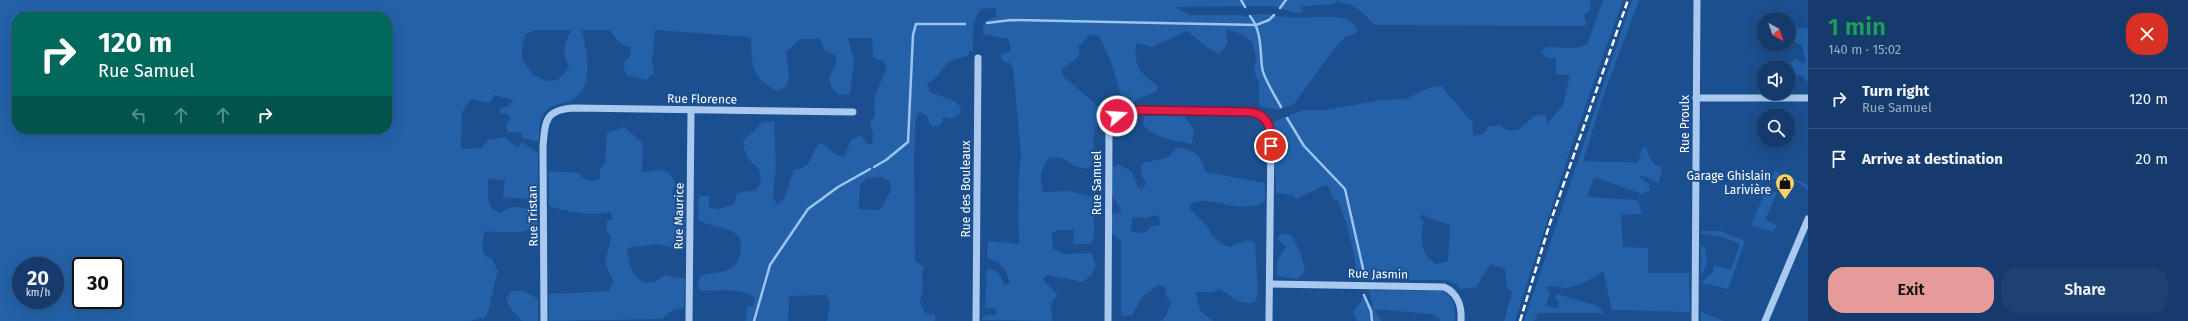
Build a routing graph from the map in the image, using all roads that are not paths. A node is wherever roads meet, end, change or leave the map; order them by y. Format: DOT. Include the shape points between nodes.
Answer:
graph roads {
  1 [pos="1698,0"];
  2 [pos="978,58"];
  3 [pos="1696,98"];
  4 [pos="1808,98"];
  5 [pos="691,110"];
  6 [pos="853,112"];
  7 [pos="551,114"];
  8 [pos="1808,219"];
  9 [pos="1270,284"];
  10 [pos="544,321"];
  11 [pos="689,321"];
  12 [pos="976,321"];
  13 [pos="1108,321"];
  14 [pos="1269,321"];
  15 [pos="1461,321"];
  16 [pos="1695,321"];
  17 [pos="1765,321"];
  1 -- 3 [label="street, Rue Proulx"];
  2 -- 12 [label="street, Rue des Bouleaux"];
  3 -- 4 [label="street"];
  3 -- 16 [label="street, Rue Proulx"];
  5 -- 6 [label="street, Rue Florence"];
  5 -- 7 [label="street, Rue Florence" via="564,108"];
  5 -- 11 [label="street, Rue Maurice"];
  7 -- 10 [label="street, Rue Tristan" via="545,124 543,147"];
  8 -- 17 [label="street"];
  9 -- 13 [label="street, Rue Samuel" via="1271,132 1267,120 1251,112 1129,111 1113,120 1109,132"];
  9 -- 14 [label="street, Rue Samuel"];
  9 -- 15 [label="street, Rue Jasmin" via="1444,287 1451,290 1459,302"];
}
